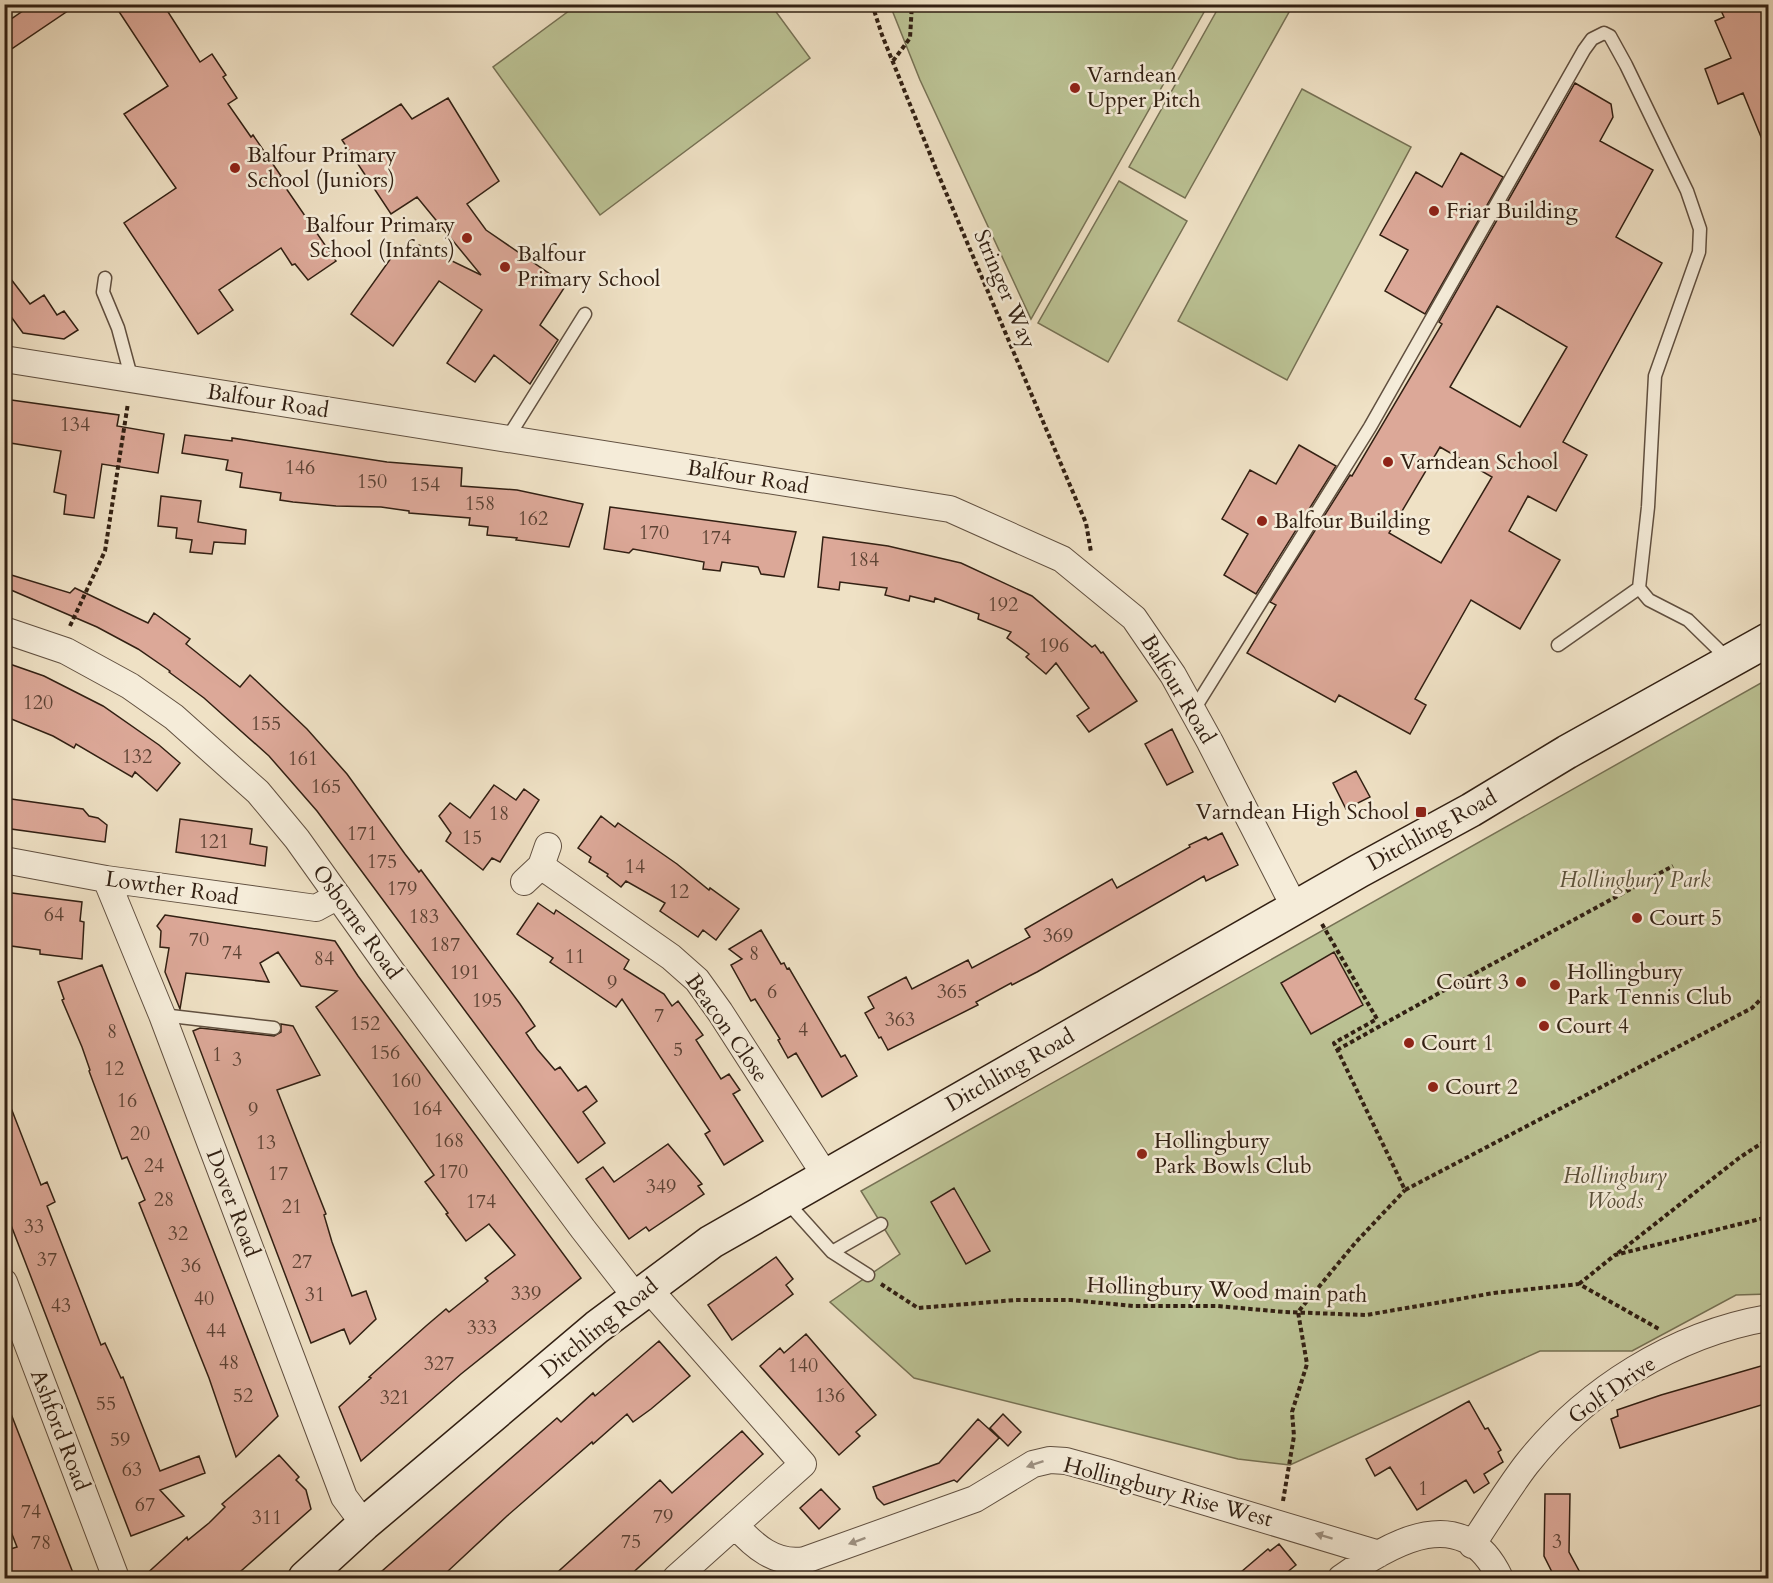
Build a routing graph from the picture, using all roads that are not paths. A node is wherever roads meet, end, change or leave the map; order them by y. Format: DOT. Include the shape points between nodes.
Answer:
graph roads {
  1 [pos="105,278"];
  2 [pos="585,314"];
  3 [pos="4,358"];
  4 [pos="132,380"];
  5 [pos="507,439"];
  6 [pos="1639,588"];
  7 [pos="4,630"];
  8 [pos="1768,640"];
  9 [pos="1558,645"];
  10 [pos="1730,661"];
  11 [pos="1193,711"];
  12 [pos="4,860"];
  13 [pos="538,865"];
  14 [pos="106,879"];
  15 [pos="338,896"];
  16 [pos="1302,904"];
  17 [pos="162,1015"];
  18 [pos="274,1028"];
  19 [pos="825,1175"];
  20 [pos="784,1199"];
  21 [pos="881,1224"];
  22 [pos="832,1252"];
  23 [pos="868,1275"];
  24 [pos="4,1282"];
  25 [pos="642,1292"];
  26 [pos="1768,1318"];
  27 [pos="364,1524"];
  28 [pos="735,1525"];
  29 [pos="1472,1545"];
  30 [pos="1379,1554"];
  31 [pos="116,1578"];
  32 [pos="305,1578"];
  33 [pos="676,1578"];
  34 [pos="1341,1578"];
  35 [pos="1500,1578"];
  1 -- 4 [label="lane" via="103,292"];
  2 -- 5 [label="lane"];
  3 -- 4 [label="street, Balfour Road"];
  4 -- 5 [label="street, Balfour Road"];
  5 -- 11 [label="street, Balfour Road" via="950,509 1062,559 1134,618"];
  6 -- 9 [label="lane"];
  6 -- 10 [label="lane" via="1649,600 1688,620"];
  6 -- 11 [label="lane" via="1655,376 1699,252 1700,229 1687,191 1626,65 1610,36 1604,33 1592,39 1584,50 1370,427"];
  7 -- 15 [label="street, Osborne Road" via="60,649 152,701 258,792"];
  8 -- 10 [label="street, Ditchling Road"];
  10 -- 16 [label="street, Ditchling Road"];
  11 -- 16 [label="street, Balfour Road"];
  12 -- 14 [label="street, Lowther Road"];
  13 -- 19 [label="street, Beacon Close" via="671,957 697,980"];
  14 -- 15 [label="street, Lowther Road" via="316,908"];
  14 -- 17 [label="street, Dover Road"];
  15 -- 25 [label="street, Osborne Road" via="583,1229"];
  16 -- 19 [label="street, Ditchling Road"];
  17 -- 18 [label="lane"];
  17 -- 27 [label="street, Dover Road" via="344,1497"];
  19 -- 20 [label="street, Ditchling Road"];
  20 -- 22 [label="lane"];
  20 -- 25 [label="street, Ditchling Road" via="711,1242"];
  21 -- 22 [label="lane"];
  22 -- 23 [label="lane"];
  24 -- 31 [label="street, Ashford Road"];
  25 -- 27 [label="street, Ditchling Road"];
  25 -- 28 [label="street, Osborne Road" via="802,1464"];
  26 -- 29 [label="street, Golf Drive" via="1737,1323 1685,1344 1625,1375 1584,1405 1526,1464"];
  27 -- 32 [label="street, Ditchling Road"];
  30 -- 28 [label="street, Hollingbury Rise West, one-way" via="1279,1522 1050,1460 1018,1471 975,1499 805,1560 787,1561 763,1552"];
  28 -- 33 [label="street"];
  29 -- 30 [label="street" via="1454,1536 1421,1535"];
  29 -- 35 [label="street" via="1485,1554"];
  30 -- 34 [label="street"];
}
